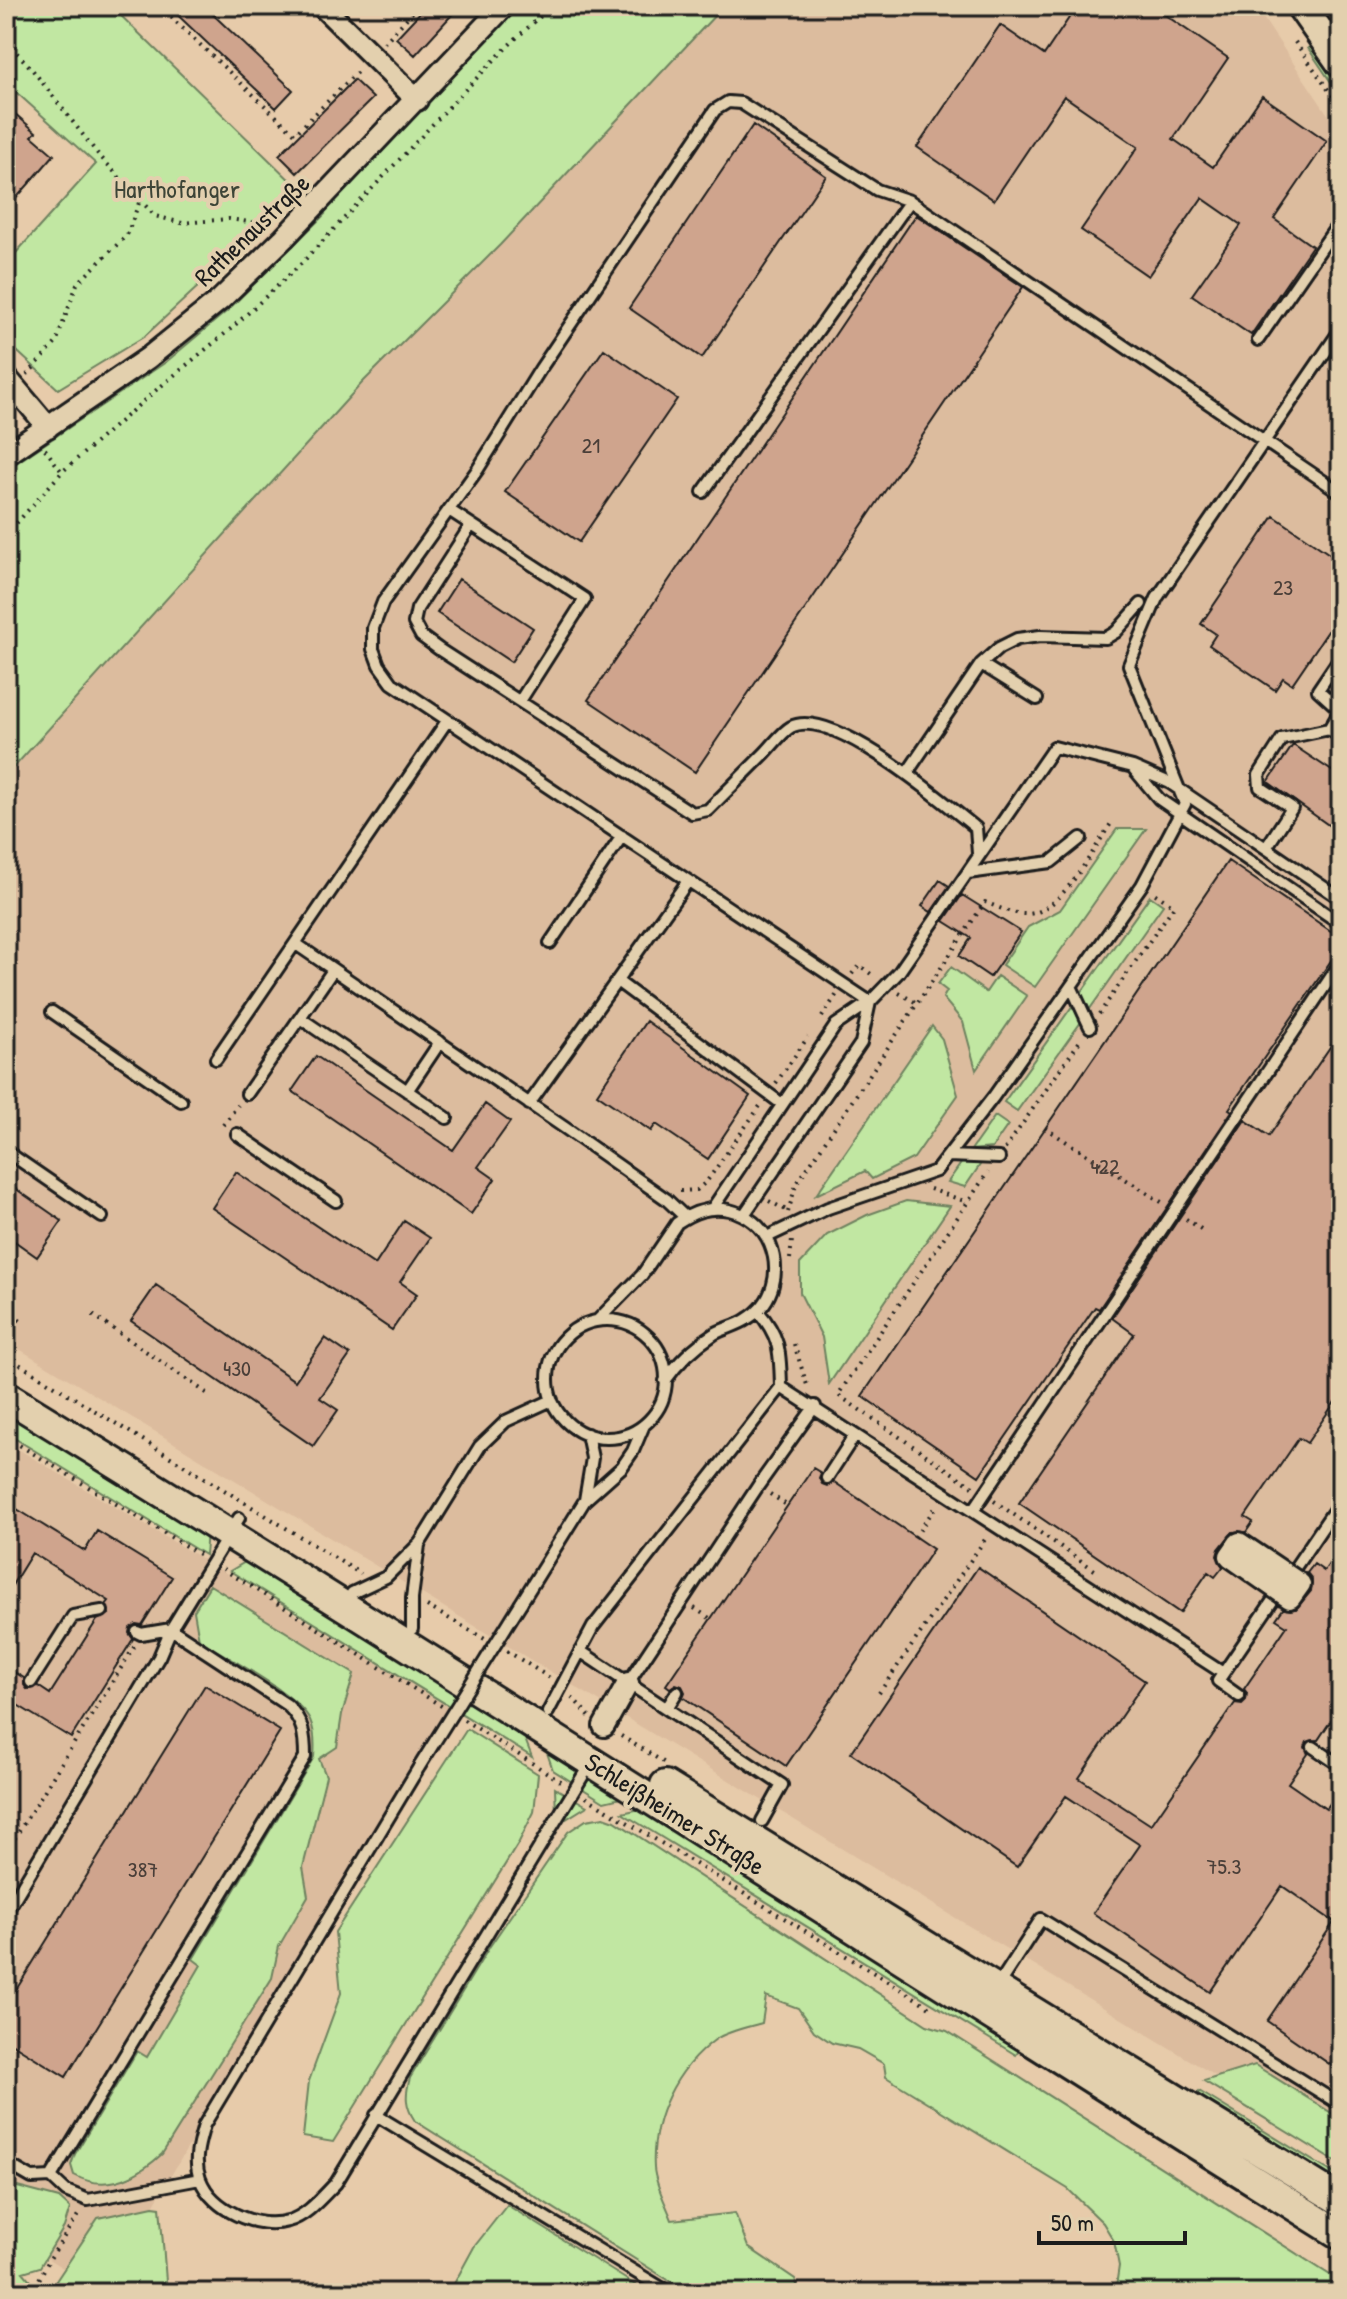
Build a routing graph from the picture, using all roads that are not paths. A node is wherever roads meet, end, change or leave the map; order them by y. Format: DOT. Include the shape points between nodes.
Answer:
graph roads {
  1 [pos="322,6"];
  2 [pos="504,6"];
  3 [pos="1302,6"];
  4 [pos="1341,63"];
  5 [pos="417,100"];
  6 [pos="910,201"];
  7 [pos="1341,220"];
  8 [pos="1341,329"];
  9 [pos="1258,340"];
  10 [pos="11,382"];
  11 [pos="42,432"];
  12 [pos="1265,441"];
  13 [pos="6,455"];
  14 [pos="703,492"];
  15 [pos="1341,493"];
  16 [pos="449,510"];
  17 [pos="471,525"];
  18 [pos="1141,604"];
  19 [pos="1341,656"];
  20 [pos="981,664"];
  21 [pos="1037,699"];
  22 [pos="520,701"];
  23 [pos="1341,710"];
  24 [pos="447,721"];
  25 [pos="1329,729"];
  26 [pos="1341,737"];
  27 [pos="1133,767"];
  28 [pos="907,773"];
  29 [pos="622,836"];
  30 [pos="1081,838"];
  31 [pos="1266,848"];
  32 [pos="978,853"];
  33 [pos="968,873"];
  34 [pos="688,881"];
  35 [pos="1341,899"];
  36 [pos="1341,924"];
  37 [pos="550,943"];
  38 [pos="296,944"];
  39 [pos="1341,962"];
  40 [pos="333,970"];
  41 [pos="617,981"];
  42 [pos="1071,986"];
  43 [pos="870,1002"];
  44 [pos="52,1012"];
  45 [pos="300,1018"];
  46 [pos="1090,1027"];
  47 [pos="440,1042"];
  48 [pos="216,1059"];
  49 [pos="407,1091"];
  50 [pos="247,1094"];
  51 [pos="181,1101"];
  52 [pos="529,1104"];
  53 [pos="782,1104"];
  54 [pos="447,1118"];
  55 [pos="237,1134"];
  56 [pos="6,1151"];
  57 [pos="948,1156"];
  58 [pos="999,1158"];
  59 [pos="336,1201"];
  60 [pos="712,1209"];
  61 [pos="744,1215"];
  62 [pos="102,1217"];
  63 [pos="685,1217"];
  64 [pos="767,1237"];
  65 [pos="758,1311"];
  66 [pos="597,1321"];
  67 [pos="6,1374"];
  68 [pos="665,1381"];
  69 [pos="781,1387"];
  70 [pos="6,1396"];
  71 [pos="552,1400"];
  72 [pos="815,1406"];
  73 [pos="646,1423"];
  74 [pos="587,1434"];
  75 [pos="855,1435"];
  76 [pos="827,1478"];
  77 [pos="585,1500"];
  78 [pos="1341,1500"];
  79 [pos="973,1511"];
  80 [pos="234,1526"];
  81 [pos="420,1543"];
  82 [pos="352,1593"];
  83 [pos="102,1611"];
  84 [pos="171,1629"];
  85 [pos="412,1629"];
  86 [pos="139,1633"];
  87 [pos="580,1651"];
  88 [pos="1223,1673"];
  89 [pos="31,1682"];
  90 [pos="628,1683"];
  91 [pos="677,1692"];
  92 [pos="1239,1696"];
  93 [pos="667,1708"];
  94 [pos="548,1712"];
  95 [pos="604,1726"];
  96 [pos="1313,1747"];
  97 [pos="592,1762"];
  98 [pos="1341,1766"];
  99 [pos="762,1821"];
  100 [pos="6,1913"];
  101 [pos="996,1989"];
  102 [pos="1341,2105"];
  103 [pos="376,2115"];
  104 [pos="6,2163"];
  105 [pos="51,2177"];
  106 [pos="200,2179"];
  107 [pos="1341,2201"];
  108 [pos="1341,2235"];
  109 [pos="670,2293"];
  1 -- 5 [label="street"];
  2 -- 5 [label="street, Rathenaustraße"];
  3 -- 4 [label="main road"];
  5 -- 11 [label="street, Rathenaustraße" via="220,300 177,338"];
  6 -- 12 [label="lane"];
  6 -- 14 [label="lane"];
  6 -- 16 [label="lane" via="877,190 741,103 728,102 715,110"];
  7 -- 9 [label="lane"];
  8 -- 12 [label="lane"];
  10 -- 11 [label="street"];
  11 -- 13 [label="street, Rathenaustraße"];
  12 -- 15 [label="lane"];
  12 -- 42 [label="lane" via="1157,598 1129,665 1185,804 1142,885"];
  16 -- 17 [label="lane"];
  16 -- 24 [label="lane" via="383,602 373,628 373,649 392,683"];
  17 -- 22 [label="lane" via="417,609 414,623 440,650"];
  17 -- 22 [label="lane" via="585,599"];
  18 -- 20 [label="lane" via="1106,638 1017,639"];
  19 -- 23 [label="lane" via="1318,690"];
  20 -- 21 [label="lane"];
  20 -- 28 [label="lane"];
  22 -- 28 [label="lane" via="692,813 708,810 798,724 815,723"];
  23 -- 25 [label="lane"];
  24 -- 29 [label="lane"];
  24 -- 38 [label="lane"];
  25 -- 26 [label="lane"];
  25 -- 31 [label="lane" via="1282,739 1259,775 1260,787 1292,808"];
  27 -- 31 [label="lane" via="1170,783"];
  27 -- 32 [label="lane" via="1054,747"];
  27 -- 36 [label="lane" via="1159,799"];
  28 -- 32 [label="lane" via="976,828"];
  29 -- 34 [label="lane"];
  29 -- 37 [label="lane"];
  30 -- 33 [label="lane" via="1051,862"];
  31 -- 35 [label="lane"];
  32 -- 33 [label="lane"];
  33 -- 43 [label="lane" via="893,979"];
  34 -- 41 [label="lane"];
  34 -- 43 [label="lane"];
  38 -- 40 [label="lane"];
  38 -- 48 [label="lane"];
  39 -- 79 [label="lane"];
  40 -- 45 [label="lane"];
  40 -- 47 [label="lane"];
  41 -- 52 [label="lane"];
  41 -- 53 [label="lane"];
  42 -- 46 [label="lane"];
  42 -- 57 [label="lane"];
  43 -- 53 [label="lane" via="836,1025"];
  43 -- 61 [label="lane" via="861,1043"];
  44 -- 51 [label="lane"];
  45 -- 49 [label="lane"];
  45 -- 50 [label="lane"];
  47 -- 49 [label="lane"];
  47 -- 52 [label="lane"];
  49 -- 54 [label="lane"];
  52 -- 63 [label="lane"];
  53 -- 60 [label="lane"];
  55 -- 59 [label="lane"];
  56 -- 62 [label="lane"];
  57 -- 58 [label="lane"];
  57 -- 64 [label="lane" via="936,1171 828,1208"];
  60 -- 61 [label="lane"];
  60 -- 63 [label="lane"];
  61 -- 64 [label="lane"];
  63 -- 66 [label="lane" via="629,1290"];
  64 -- 65 [label="lane" via="775,1279"];
  65 -- 68 [label="lane" via="700,1344"];
  65 -- 69 [label="lane" via="779,1344"];
  66 -- 68 [label="lane" via="626,1323 646,1335 661,1356"];
  66 -- 71 [label="lane" via="571,1332 553,1354 548,1377"];
  67 -- 80 [label="main road, Schleißheimer Straße"];
  68 -- 73 [label="lane" via="661,1402"];
  69 -- 72 [label="lane"];
  69 -- 87 [label="lane" via="593,1627"];
  70 -- 80 [label="main road, Schleißheimer Straße"];
  71 -- 74 [label="lane" via="564,1419"];
  71 -- 81 [label="lane" via="506,1421 480,1446"];
  72 -- 75 [label="lane"];
  72 -- 90 [label="lane"];
  73 -- 74 [label="lane" via="618,1436"];
  73 -- 77 [label="lane" via="622,1467"];
  74 -- 77 [label="lane" via="592,1458"];
  75 -- 76 [label="lane"];
  75 -- 79 [label="lane"];
  77 -- 106 [label="lane, bridge" via="204,2125 196,2153"];
  78 -- 88 [label="lane"];
  79 -- 88 [label="lane"];
  80 -- 82 [label="main road, Schleißheimer Straße"];
  80 -- 84 [label="lane"];
  80 -- 97 [label="main road, Schleißheimer Straße"];
  81 -- 82 [label="lane" via="386,1577"];
  81 -- 85 [label="lane"];
  82 -- 85 [label="main road, Schleißheimer Straße"];
  83 -- 89 [label="lane" via="73,1616"];
  84 -- 86 [label="lane"];
  84 -- 100 [label="lane"];
  84 -- 105 [label="lane" via="300,1717 305,1757"];
  85 -- 94 [label="main road, Schleißheimer Straße"];
  87 -- 90 [label="lane"];
  87 -- 94 [label="lane"];
  88 -- 92 [label="lane" via="1218,1681"];
  90 -- 93 [label="lane"];
  90 -- 95 [label="street"];
  91 -- 93 [label="lane"];
  93 -- 99 [label="lane" via="782,1785"];
  94 -- 101 [label="main road, Schleißheimer Straße"];
  96 -- 98 [label="lane"];
  97 -- 103 [label="lane"];
  97 -- 108 [label="main road, Schleißheimer Straße"];
  101 -- 102 [label="lane" via="1041,1919"];
  101 -- 107 [label="main road, Schleißheimer Straße"];
  103 -- 106 [label="lane" via="336,2183 316,2205 289,2221 266,2224 239,2216 215,2200"];
  103 -- 109 [label="lane"];
  104 -- 105 [label="lane" via="32,2178"];
  105 -- 106 [label="lane" via="88,2200"];
}
